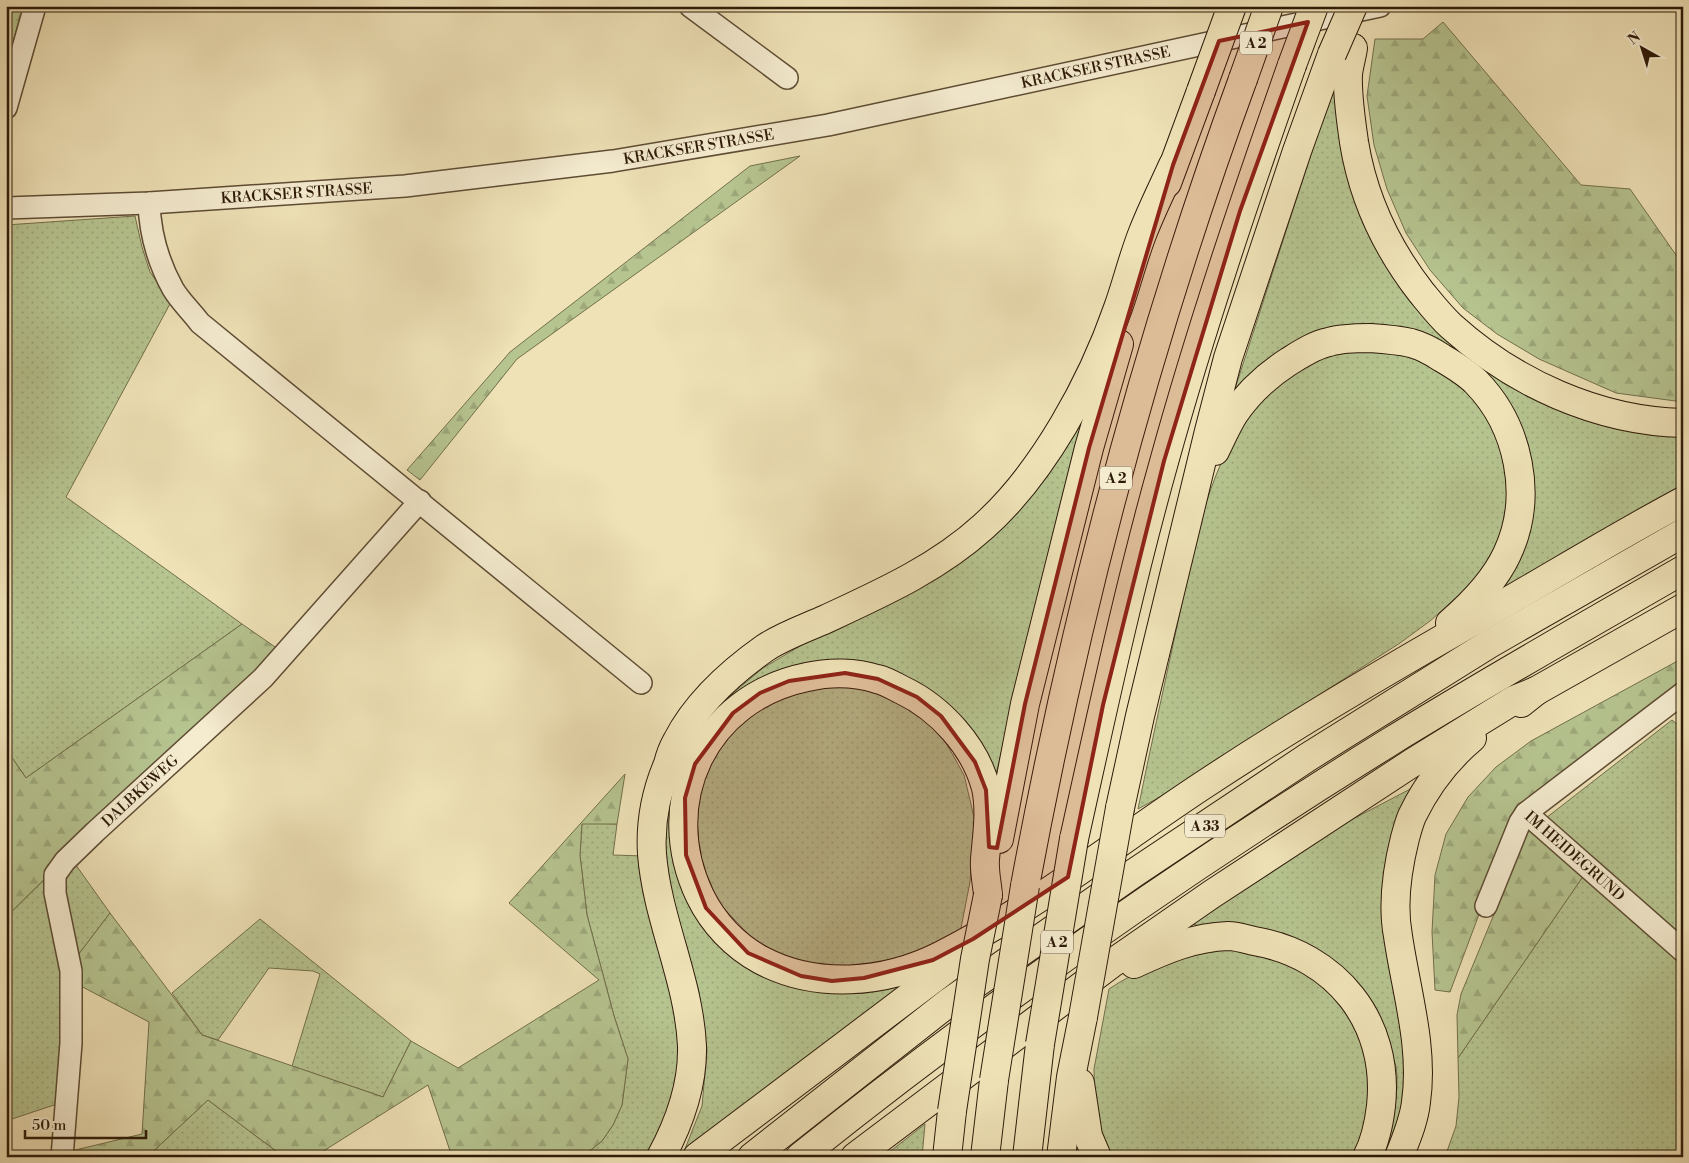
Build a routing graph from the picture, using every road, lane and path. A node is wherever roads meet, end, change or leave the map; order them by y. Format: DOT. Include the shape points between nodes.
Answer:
graph roads {
  1 [pos="35,6"];
  2 [pos="690,6"];
  3 [pos="1232,6"];
  4 [pos="1269,6"];
  5 [pos="1314,6"];
  6 [pos="1353,6"];
  7 [pos="1362,6"];
  8 [pos="1380,6"];
  9 [pos="1343,51"];
  10 [pos="787,78"];
  11 [pos="6,108"];
  12 [pos="1173,165"];
  13 [pos="149,203"];
  14 [pos="6,208"];
  15 [pos="1683,423"];
  16 [pos="1193,497"];
  17 [pos="1683,501"];
  18 [pos="420,502"];
  19 [pos="1683,533"];
  20 [pos="1683,570"];
  21 [pos="1683,608"];
  22 [pos="1385,671"];
  23 [pos="641,683"];
  24 [pos="1536,691"];
  25 [pos="1683,693"];
  26 [pos="1526,813"];
  27 [pos="1037,888"];
  28 [pos="988,894"];
  29 [pos="1486,906"];
  30 [pos="1683,951"];
  31 [pos="1036,1033"];
  32 [pos="1076,1047"];
  33 [pos="62,1157"];
  34 [pos="661,1157"];
  35 [pos="697,1157"];
  36 [pos="752,1157"];
  37 [pos="800,1157"];
  38 [pos="855,1157"];
  39 [pos="947,1157"];
  40 [pos="985,1157"];
  41 [pos="1027,1157"];
  42 [pos="1060,1157"];
  43 [pos="1097,1157"];
  44 [pos="1367,1157"];
  45 [pos="1399,1157"];
  1 -- 11 [label="street"];
  2 -- 10 [label="street"];
  3 -- 12 [label="highway, bridge"];
  4 -- 27 [label="highway, A 2, bridge" via="1182,255 1120,464 1076,635 1045,781"];
  5 -- 31 [label="highway, A 2, bridge" via="1240,212 1164,461 1131,588 1074,840"];
  6 -- 9 [label="highway, bridge"];
  7 -- 9 [label="highway"];
  8 -- 13 [label="street, KRACKSER STRASSE" via="828,125 613,161 405,186"];
  9 -- 15 [label="highway" via="1358,165 1378,222 1393,253 1450,326 1478,348 1546,390 1613,414 1660,423"];
  9 -- 16 [label="highway" via="1297,151 1228,358"];
  12 -- 28 [label="highway" via="1089,448 1025,704"];
  12 -- 34 [label="highway" via="1142,234 1118,310 1083,388 1049,447 1011,500 957,549 923,571 767,647 702,705 676,741 660,782 652,820 652,853 658,893 688,1003 692,1048 688,1094 674,1134"];
  13 -- 14 [label="street, KRACKSER STRASSE"];
  13 -- 18 [label="street" via="154,245 174,290 200,323"];
  16 -- 22 [label="highway" via="1234,414 1276,370 1304,352 1329,342 1354,338 1385,339 1413,344 1456,366 1476,382 1504,421 1515,447 1520,482 1516,527 1507,554 1469,607"];
  16 -- 32 [label="highway, bridge" via="1120,808"];
  17 -- 22 [label="highway"];
  18 -- 23 [label="street"];
  18 -- 33 [label="street, DALBKEWEG" via="263,678 95,832 55,875 55,892 70,970 71,1043"];
  19 -- 36 [label="highway, A 33" via="1489,644 1308,756 948,1003"];
  20 -- 37 [label="highway, A 33" via="1389,742 1263,822 942,1046"];
  21 -- 24 [label="highway"];
  22 -- 27 [label="highway"];
  24 -- 31 [label="highway" via="1514,700 1354,801 1158,931"];
  24 -- 45 [label="highway" via="1462,747 1442,770 1411,818 1398,870 1395,900 1418,1074 1416,1103"];
  25 -- 26 [label="street, IM HEIDEGRUND"];
  26 -- 29 [label="street"];
  26 -- 30 [label="street, IM HEIDEGRUND"];
  27 -- 28 [label="highway" via="973,939 933,960 898,972 832,981 801,976 772,966 748,953 727,934 706,908 693,881 682,828 685,798 695,764 713,735 733,713 760,693 789,680 815,675 845,673 878,679 917,697 941,716 975,762 986,790"];
  27 -- 35 [label="highway"];
  27 -- 40 [label="highway, A 2, bridge" via="994,1080"];
  28 -- 39 [label="highway, bridge" via="975,959"];
  31 -- 38 [label="highway"];
  31 -- 41 [label="highway, A 2"];
  31 -- 44 [label="highway" via="1122,969 1167,948 1229,936 1284,947 1330,975 1348,992 1375,1040 1382,1067 1382,1094 1379,1121"];
  32 -- 42 [label="highway"];
  32 -- 43 [label="highway" via="1088,1136"];
}
